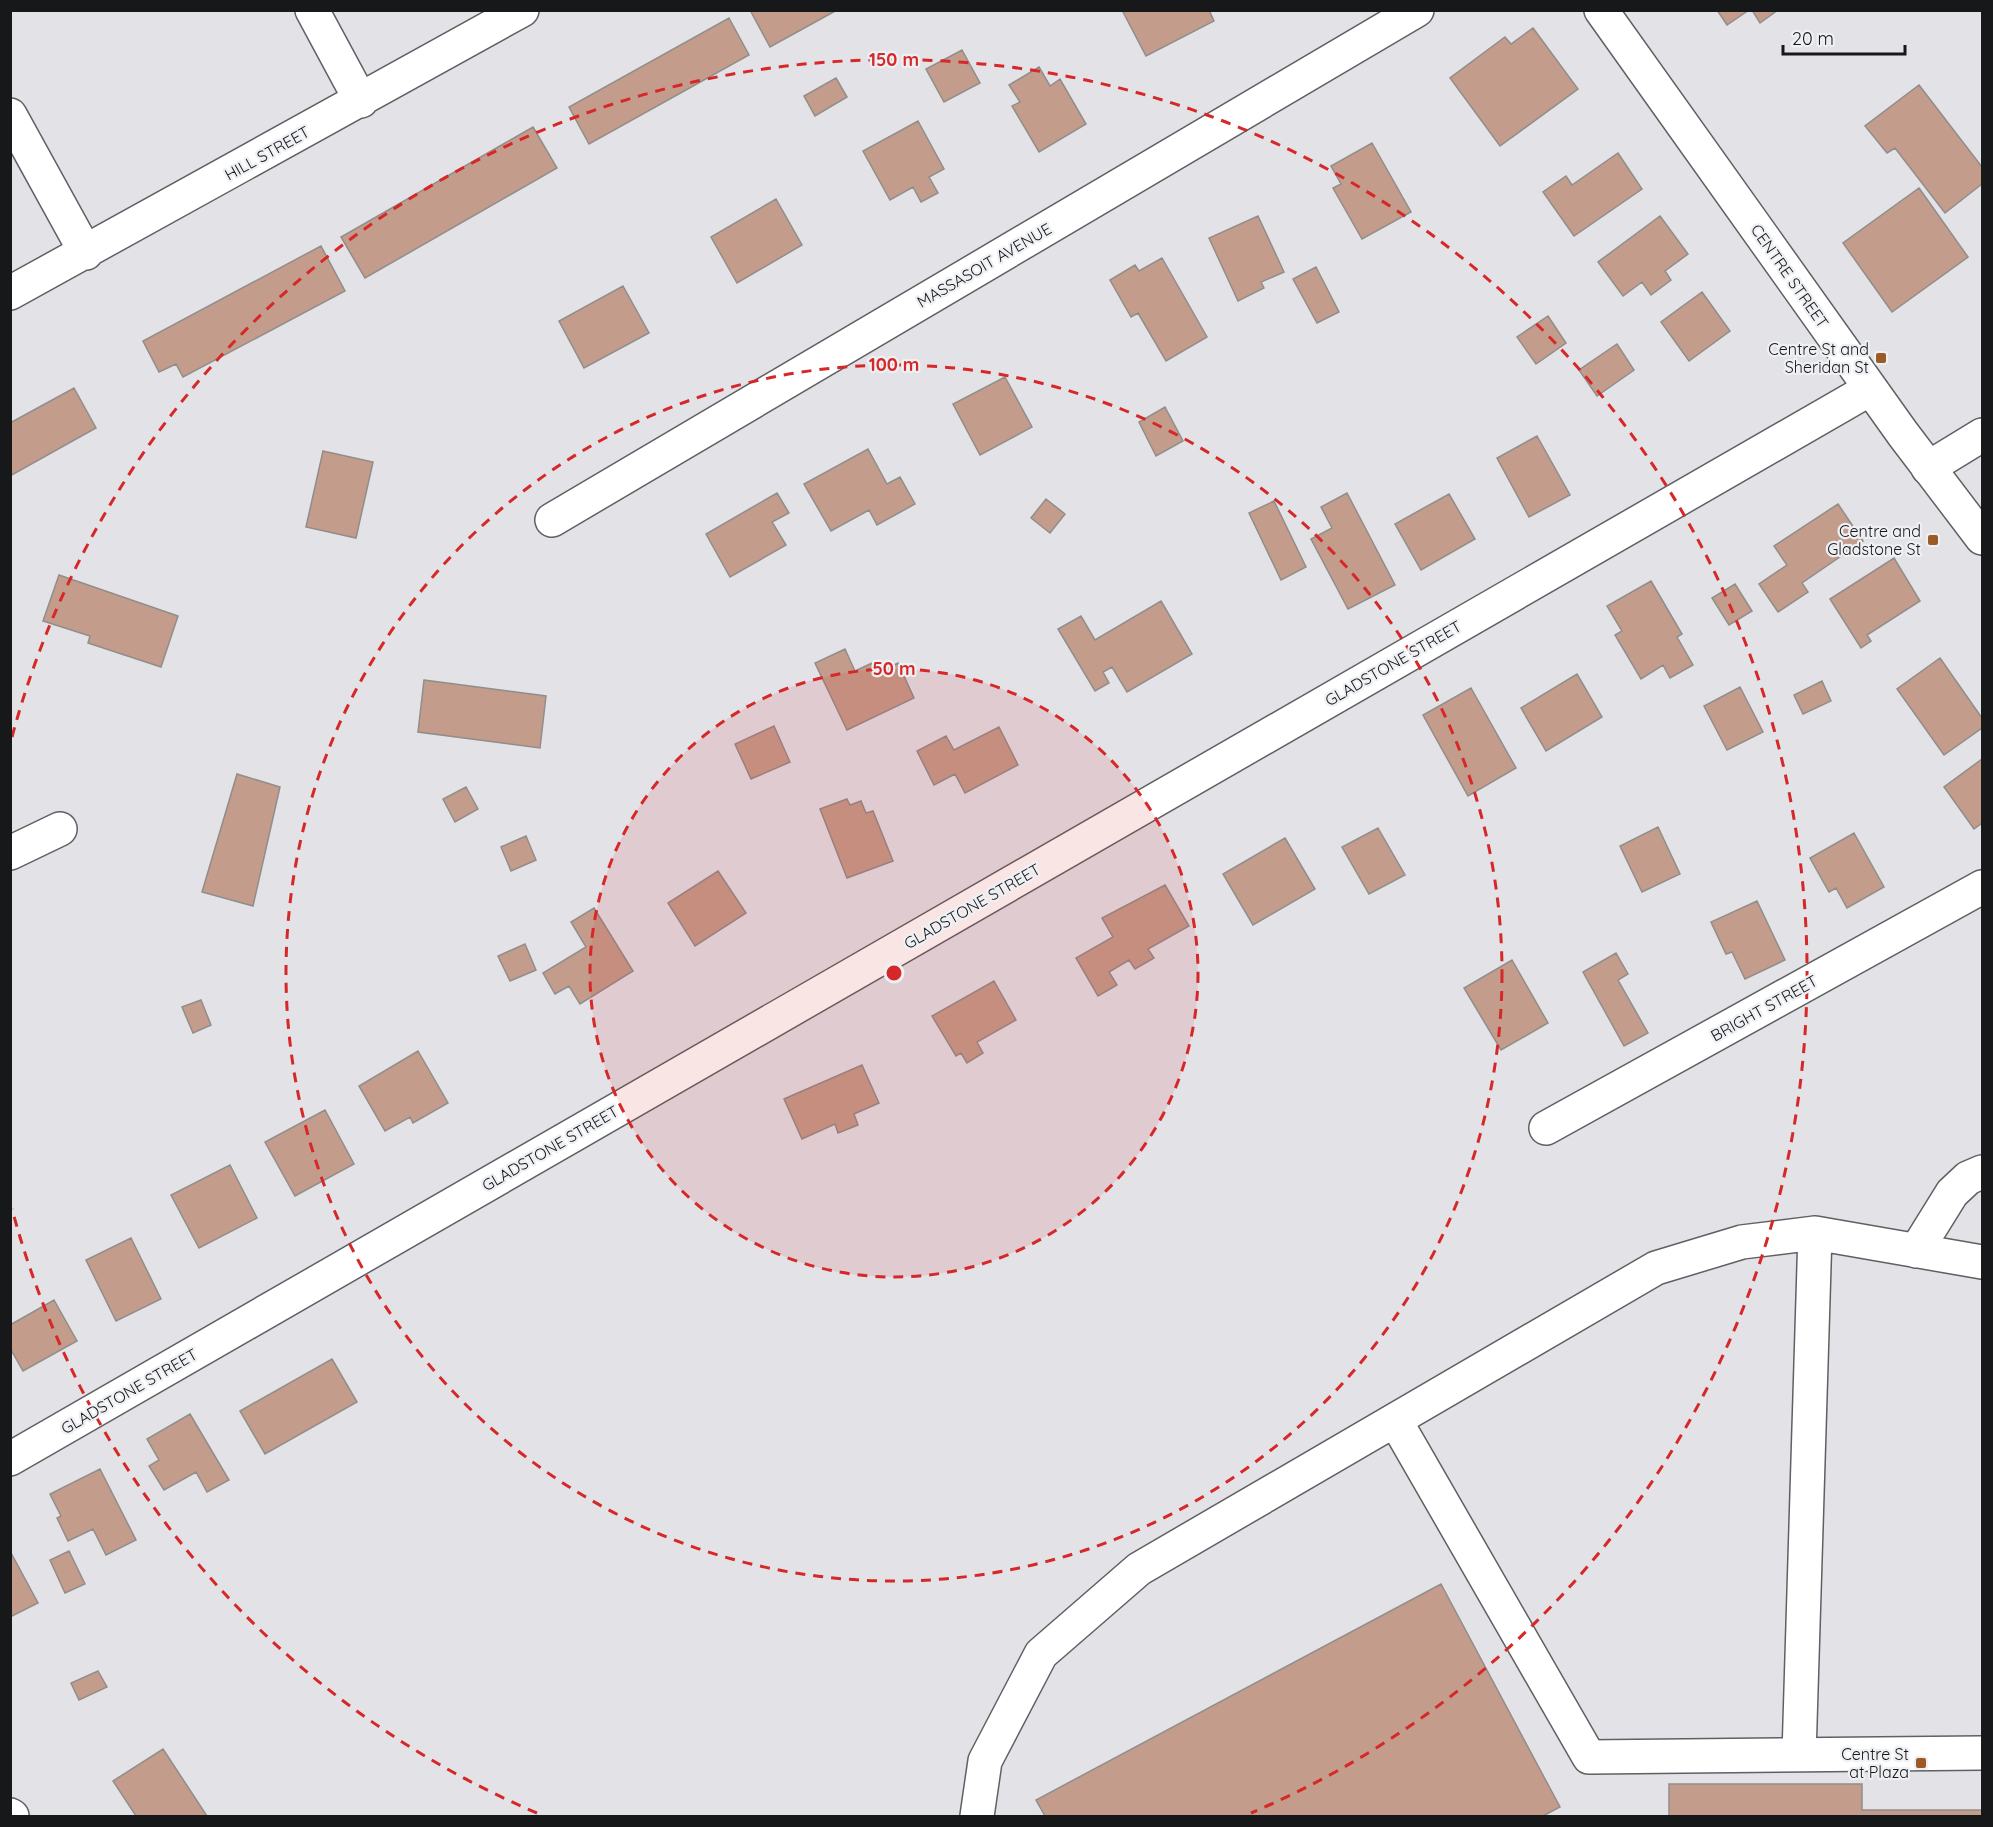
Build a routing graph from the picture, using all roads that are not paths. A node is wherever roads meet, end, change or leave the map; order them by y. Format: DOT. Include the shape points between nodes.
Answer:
graph roads {
  1 [pos="312,10"];
  2 [pos="522,10"];
  3 [pos="1417,10"];
  4 [pos="1601,10"];
  5 [pos="360,101"];
  6 [pos="10,115"];
  7 [pos="86,253"];
  8 [pos="10,294"];
  9 [pos="1870,389"];
  10 [pos="1983,435"];
  11 [pos="1928,468"];
  12 [pos="552,520"];
  13 [pos="1983,538"];
  14 [pos="60,830"];
  15 [pos="10,853"];
  16 [pos="1983,887"];
  17 [pos="1546,1128"];
  18 [pos="1983,1172"];
  19 [pos="1815,1233"];
  20 [pos="1916,1251"];
  21 [pos="1983,1262"];
  22 [pos="1395,1420"];
  23 [pos="10,1459"];
  24 [pos="1983,1754"];
  25 [pos="1799,1755"];
  26 [pos="977,1816"];
  1 -- 5 [label="street"];
  2 -- 5 [label="street, HILL STREET"];
  3 -- 12 [label="street, MASSASOIT AVENUE"];
  4 -- 9 [label="street, CENTRE STREET"];
  5 -- 7 [label="street, HILL STREET"];
  6 -- 7 [label="street"];
  7 -- 8 [label="street, HILL STREET"];
  9 -- 11 [label="street, CENTRE STREET"];
  9 -- 23 [label="street, GLADSTONE STREET"];
  10 -- 11 [label="street"];
  11 -- 13 [label="street, CENTRE STREET"];
  14 -- 15 [label="street"];
  16 -- 17 [label="street, BRIGHT STREET"];
  18 -- 20 [label="street" via="1968,1178 1952,1193"];
  19 -- 20 [label="street"];
  19 -- 22 [label="street" via="1742,1242 1656,1268"];
  19 -- 25 [label="street"];
  20 -- 21 [label="street"];
  22 -- 25 [label="street" via="1589,1757"];
  22 -- 26 [label="street" via="1139,1569 1041,1654 985,1761"];
  24 -- 25 [label="street"];
}
